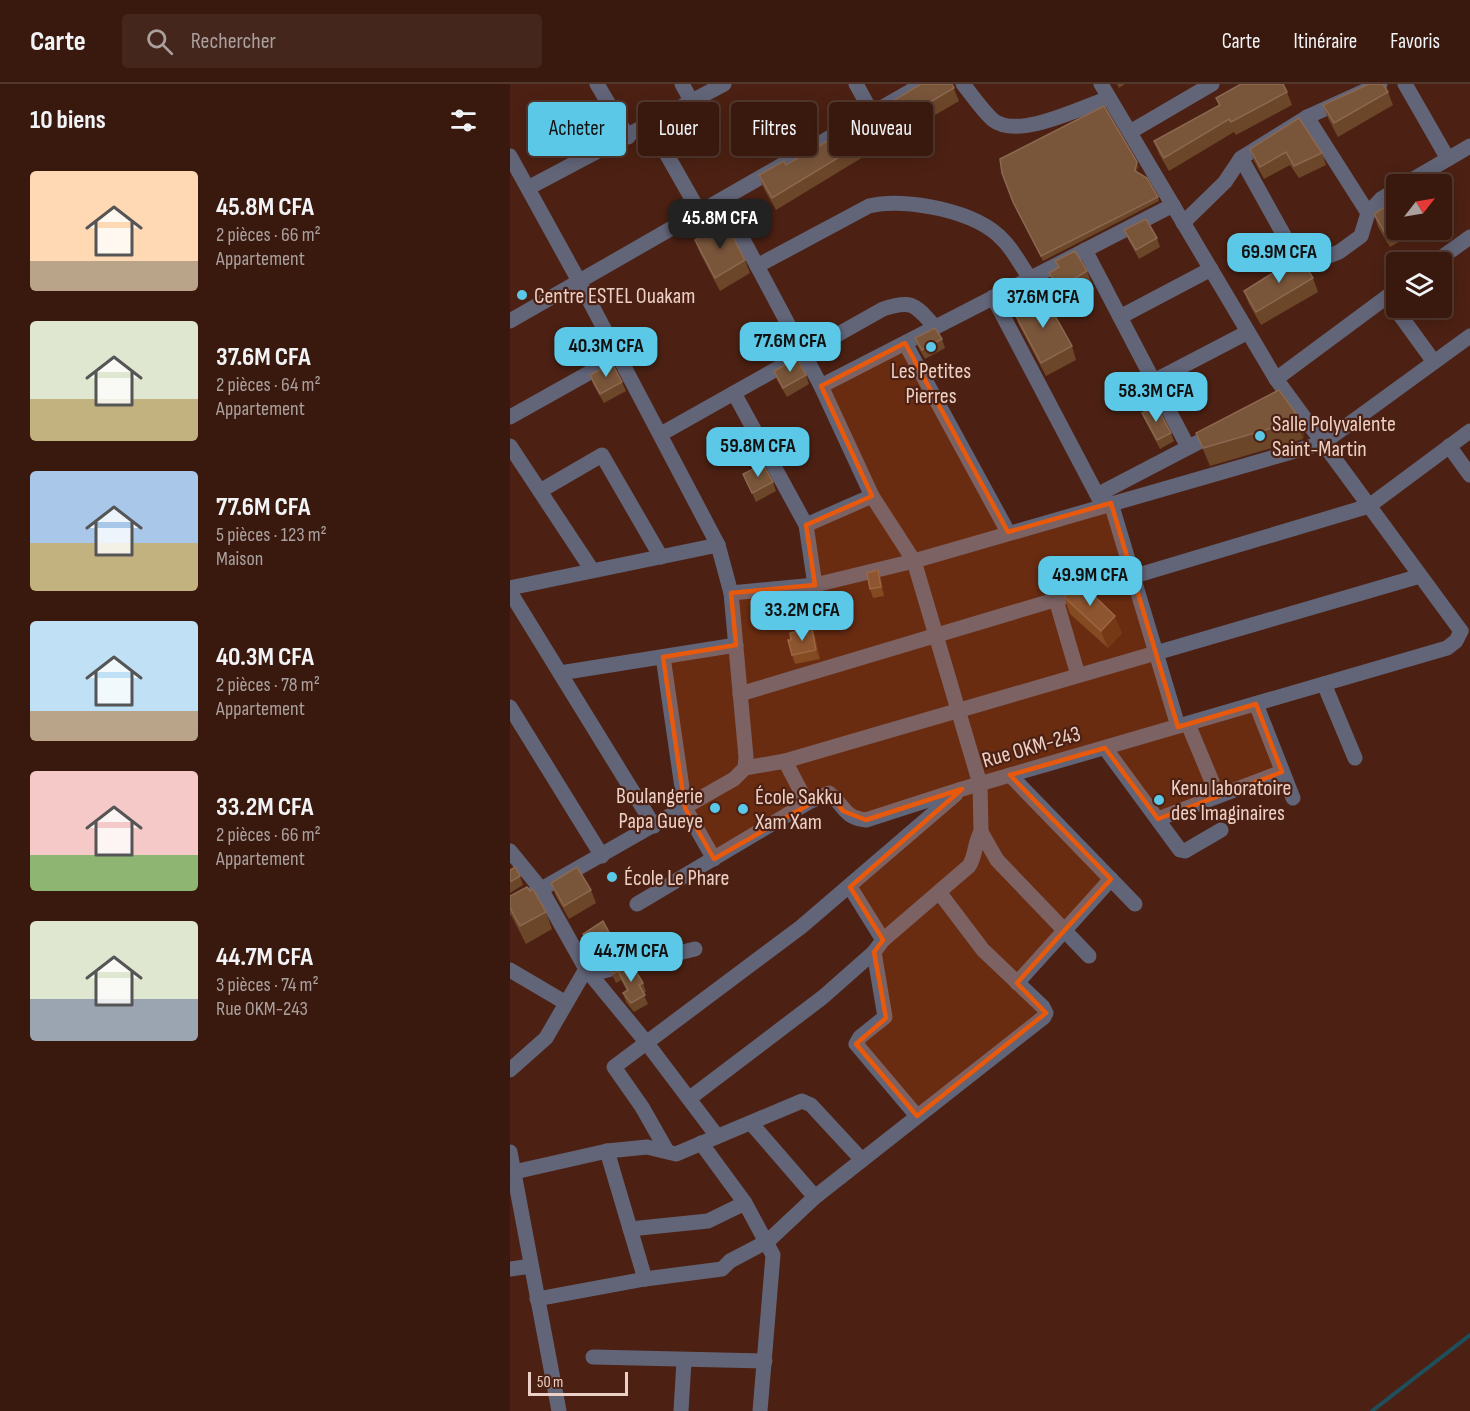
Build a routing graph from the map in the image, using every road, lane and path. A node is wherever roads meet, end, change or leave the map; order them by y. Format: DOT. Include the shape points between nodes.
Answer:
graph roads {
  1 [pos="597,84"];
  2 [pos="682,84"];
  3 [pos="724,84"];
  4 [pos="856,84"];
  5 [pos="923,84"];
  6 [pos="963,84"];
  7 [pos="1101,84"];
  8 [pos="1380,84"];
  9 [pos="1405,84"];
  10 [pos="1204,86"];
  11 [pos="1109,98"];
  12 [pos="692,102"];
  13 [pos="866,102"];
  14 [pos="891,102"];
  15 [pos="1307,117"];
  16 [pos="638,131"];
  17 [pos="1130,132"];
  18 [pos="628,136"];
  19 [pos="829,138"];
  20 [pos="1462,154"];
  21 [pos="510,156"];
  22 [pos="668,156"];
  23 [pos="1241,158"];
  24 [pos="1424,174"];
  25 [pos="528,188"];
  26 [pos="1386,196"];
  27 [pos="722,200"];
  28 [pos="1173,205"];
  29 [pos="700,213"];
  30 [pos="1368,213"];
  31 [pos="1183,223"];
  32 [pos="1470,237"];
  33 [pos="1085,250"];
  34 [pos="1449,252"];
  35 [pos="757,266"];
  36 [pos="1211,269"];
  37 [pos="1030,278"];
  38 [pos="580,283"];
  39 [pos="993,297"];
  40 [pos="1386,298"];
  41 [pos="1120,317"];
  42 [pos="1407,318"];
  43 [pos="510,321"];
  44 [pos="935,327"];
  45 [pos="1248,332"];
  46 [pos="1468,341"];
  47 [pos="905,343"];
  48 [pos="804,354"];
  49 [pos="620,356"];
  50 [pos="1434,362"];
  51 [pos="1276,379"];
  52 [pos="1154,381"];
  53 [pos="821,386"];
  54 [pos="734,393"];
  55 [pos="510,417"];
  56 [pos="1228,427"];
  57 [pos="1470,431"];
  58 [pos="661,434"];
  59 [pos="1323,443"];
  60 [pos="510,446"];
  61 [pos="1449,446"];
  62 [pos="1188,447"];
  63 [pos="1470,475"];
  64 [pos="540,491"];
  65 [pos="872,496"];
  66 [pos="1105,501"];
  67 [pos="1369,506"];
  68 [pos="806,525"];
  69 [pos="1008,532"];
  70 [pos="718,545"];
  71 [pos="661,557"];
  72 [pos="914,561"];
  73 [pos="592,570"];
  74 [pos="1420,576"];
  75 [pos="1133,577"];
  76 [pos="815,585"];
  77 [pos="510,590"];
  78 [pos="731,593"];
  79 [pos="1056,600"];
  80 [pos="1466,631"];
  81 [pos="936,635"];
  82 [pos="736,645"];
  83 [pos="1156,653"];
  84 [pos="663,657"];
  85 [pos="560,673"];
  86 [pos="1078,675"];
  87 [pos="1324,684"];
  88 [pos="740,694"];
  89 [pos="1256,704"];
  90 [pos="510,707"];
  91 [pos="958,710"];
  92 [pos="1183,725"];
  93 [pos="1105,748"];
  94 [pos="1355,758"];
  95 [pos="785,761"];
  96 [pos="745,768"];
  97 [pos="1282,772"];
  98 [pos="1010,775"];
  99 [pos="980,784"];
  100 [pos="962,789"];
  101 [pos="1218,796"];
  102 [pos="1293,798"];
  103 [pos="807,803"];
  104 [pos="685,808"];
  105 [pos="1158,819"];
  106 [pos="654,826"];
  107 [pos="1221,830"];
  108 [pos="981,832"];
  109 [pos="510,851"];
  110 [pos="602,856"];
  111 [pos="714,860"];
  112 [pos="1111,879"];
  113 [pos="850,887"];
  114 [pos="541,889"];
  115 [pos="939,892"];
  116 [pos="637,904"];
  117 [pos="1135,904"];
  118 [pos="510,907"];
  119 [pos="1064,932"];
  120 [pos="879,946"];
  121 [pos="695,949"];
  122 [pos="1089,956"];
  123 [pos="510,970"];
  124 [pos="588,971"];
  125 [pos="1017,983"];
  126 [pos="566,1003"];
  127 [pos="646,1042"];
  128 [pos="510,1070"];
  129 [pos="690,1098"];
  130 [pos="916,1116"];
  131 [pos="751,1123"];
  132 [pos="717,1136"];
  133 [pos="701,1143"];
  134 [pos="667,1150"];
  135 [pos="607,1151"];
  136 [pos="510,1152"];
  137 [pos="862,1160"];
  138 [pos="512,1173"];
  139 [pos="815,1197"];
  140 [pos="745,1203"];
  141 [pos="630,1228"];
  142 [pos="768,1241"];
  143 [pos="531,1266"];
  144 [pos="510,1269"];
  145 [pos="645,1279"];
  146 [pos="537,1299"];
  147 [pos="593,1357"];
  148 [pos="765,1360"];
  149 [pos="684,1361"];
  150 [pos="559,1411"];
  151 [pos="681,1411"];
  152 [pos="760,1411"];
  1 -- 18 [label="street"];
  2 -- 12 [label="street"];
  3 -- 12 [label="street"];
  4 -- 13 [label="street"];
  5 -- 14 [label="street"];
  6 -- 11 [label="street" via="994,121 1008,127 1023,128"];
  7 -- 11 [label="street"];
  8 -- 15 [label="street"];
  9 -- 20 [label="street"];
  10 -- 17 [label="street"];
  11 -- 17 [label="street"];
  15 -- 23 [label="street"];
  15 -- 30 [label="street"];
  16 -- 18 [label="street"];
  17 -- 28 [label="street"];
  18 -- 25 [label="street"];
  19 -- 27 [label="street"];
  20 -- 24 [label="street"];
  21 -- 25 [label="street"];
  22 -- 29 [label="street"];
  23 -- 30 [label="street" via="1296,257 1313,262 1339,252 1361,236"];
  23 -- 31 [label="street" via="1225,182"];
  25 -- 38 [label="street"];
  26 -- 30 [label="street"];
  27 -- 29 [label="street"];
  27 -- 35 [label="street"];
  28 -- 31 [label="street"];
  28 -- 33 [label="street"];
  29 -- 38 [label="street"];
  31 -- 36 [label="street"];
  32 -- 34 [label="street"];
  33 -- 37 [label="street"];
  33 -- 41 [label="street"];
  35 -- 37 [label="street" via="869,206 886,203 968,217 1002,239"];
  35 -- 48 [label="street"];
  36 -- 41 [label="street"];
  36 -- 45 [label="street"];
  37 -- 39 [label="street"];
  38 -- 43 [label="street"];
  38 -- 49 [label="street"];
  39 -- 44 [label="street"];
  39 -- 66 [label="street"];
  40 -- 51 [label="street"];
  41 -- 52 [label="street"];
  42 -- 50 [label="street"];
  44 -- 47 [label="street"];
  44 -- 48 [label="street" via="916,306 904,302 883,309"];
  45 -- 51 [label="street"];
  45 -- 52 [label="street"];
  46 -- 50 [label="street"];
  47 -- 53 [label="street"];
  47 -- 69 [label="street"];
  48 -- 53 [label="street"];
  48 -- 54 [label="street"];
  49 -- 55 [label="street"];
  49 -- 58 [label="street"];
  50 -- 59 [label="street"];
  51 -- 59 [label="street" via="1283,398"];
  52 -- 62 [label="street"];
  53 -- 65 [label="street"];
  54 -- 58 [label="street"];
  54 -- 68 [label="street"];
  56 -- 62 [label="street"];
  57 -- 61 [label="street"];
  58 -- 70 [label="street"];
  59 -- 66 [label="street"];
  59 -- 67 [label="street"];
  60 -- 64 [label="street"];
  61 -- 63 [label="street"];
  61 -- 67 [label="street"];
  62 -- 66 [label="street"];
  64 -- 71 [label="street" via="602,455"];
  64 -- 73 [label="street"];
  65 -- 68 [label="street"];
  65 -- 72 [label="street"];
  66 -- 69 [label="street"];
  66 -- 75 [label="street"];
  67 -- 74 [label="street"];
  67 -- 75 [label="street"];
  68 -- 76 [label="street"];
  69 -- 72 [label="street"];
  70 -- 71 [label="street"];
  70 -- 78 [label="street"];
  71 -- 73 [label="street"];
  72 -- 76 [label="street"];
  72 -- 81 [label="street"];
  73 -- 77 [label="street"];
  74 -- 80 [label="street"];
  74 -- 83 [label="street"];
  75 -- 79 [label="street"];
  75 -- 83 [label="street"];
  76 -- 78 [label="street"];
  77 -- 85 [label="street"];
  78 -- 82 [label="street"];
  79 -- 81 [label="street"];
  79 -- 86 [label="street"];
  80 -- 87 [label="street, Rue OKM-243" via="1447,648"];
  81 -- 88 [label="street"];
  81 -- 91 [label="street"];
  82 -- 84 [label="street"];
  82 -- 88 [label="street"];
  83 -- 86 [label="street"];
  83 -- 92 [label="street"];
  84 -- 85 [label="street"];
  84 -- 104 [label="street"];
  85 -- 106 [label="street"];
  86 -- 91 [label="street"];
  87 -- 89 [label="street, Rue OKM-243"];
  87 -- 94 [label="street"];
  88 -- 96 [label="street"];
  89 -- 92 [label="street, Rue OKM-243"];
  89 -- 97 [label="street"];
  90 -- 110 [label="street"];
  91 -- 95 [label="street"];
  91 -- 99 [label="street"];
  92 -- 93 [label="street, Rue OKM-243"];
  92 -- 101 [label="street"];
  93 -- 98 [label="street, Rue OKM-243"];
  93 -- 105 [label="street"];
  95 -- 96 [label="street"];
  95 -- 103 [label="street"];
  96 -- 104 [label="street" via="734,779"];
  97 -- 101 [label="street"];
  97 -- 102 [label="street"];
  98 -- 99 [label="street, Rue OKM-243"];
  98 -- 112 [label="street"];
  99 -- 100 [label="street, Rue OKM-243"];
  99 -- 108 [label="street"];
  100 -- 103 [label="street, Rue OKM-243" via="867,820 843,811 829,793"];
  100 -- 113 [label="street"];
  101 -- 105 [label="street"];
  103 -- 111 [label="street, Rue OKM-243"];
  104 -- 106 [label="street"];
  104 -- 111 [label="street"];
  105 -- 107 [label="street" via="1180,850 1185,851"];
  106 -- 110 [label="street"];
  108 -- 115 [label="street" via="976,839 974,860"];
  108 -- 119 [label="street" via="997,860"];
  109 -- 114 [label="street"];
  110 -- 114 [label="street"];
  111 -- 116 [label="street, Rue OKM-243"];
  112 -- 117 [label="street"];
  112 -- 119 [label="street"];
  113 -- 120 [label="street"];
  113 -- 127 [label="street" via="730,982"];
  114 -- 118 [label="street"];
  114 -- 124 [label="street"];
  115 -- 120 [label="street"];
  115 -- 125 [label="street" via="982,950"];
  119 -- 122 [label="street"];
  119 -- 125 [label="street"];
  120 -- 129 [label="street" via="823,997"];
  120 -- 130 [label="street" via="885,1017 856,1044"];
  121 -- 124 [label="street"];
  123 -- 126 [label="street"];
  124 -- 126 [label="street"];
  124 -- 127 [label="street"];
  125 -- 130 [label="street" via="1043,1007 1044,1017"];
  126 -- 128 [label="street" via="546,1038"];
  127 -- 129 [label="street"];
  127 -- 134 [label="street" via="614,1067"];
  129 -- 132 [label="street"];
  130 -- 137 [label="street"];
  131 -- 132 [label="street"];
  131 -- 137 [label="street" via="807,1101"];
  131 -- 139 [label="street"];
  132 -- 133 [label="street"];
  133 -- 134 [label="street" via="676,1154"];
  133 -- 140 [label="street"];
  134 -- 135 [label="street" via="647,1147"];
  135 -- 138 [label="street"];
  135 -- 141 [label="street"];
  136 -- 138 [label="street"];
  137 -- 139 [label="street"];
  138 -- 143 [label="street"];
  139 -- 142 [label="street"];
  140 -- 141 [label="street" via="708,1221"];
  140 -- 142 [label="street"];
  141 -- 145 [label="street"];
  142 -- 145 [label="street" via="718,1271"];
  142 -- 148 [label="street" via="773,1275"];
  143 -- 144 [label="street"];
  143 -- 146 [label="street"];
  145 -- 146 [label="street"];
  146 -- 150 [label="street"];
  147 -- 149 [label="street"];
  148 -- 149 [label="street"];
  148 -- 152 [label="street"];
  149 -- 151 [label="street"];
}
